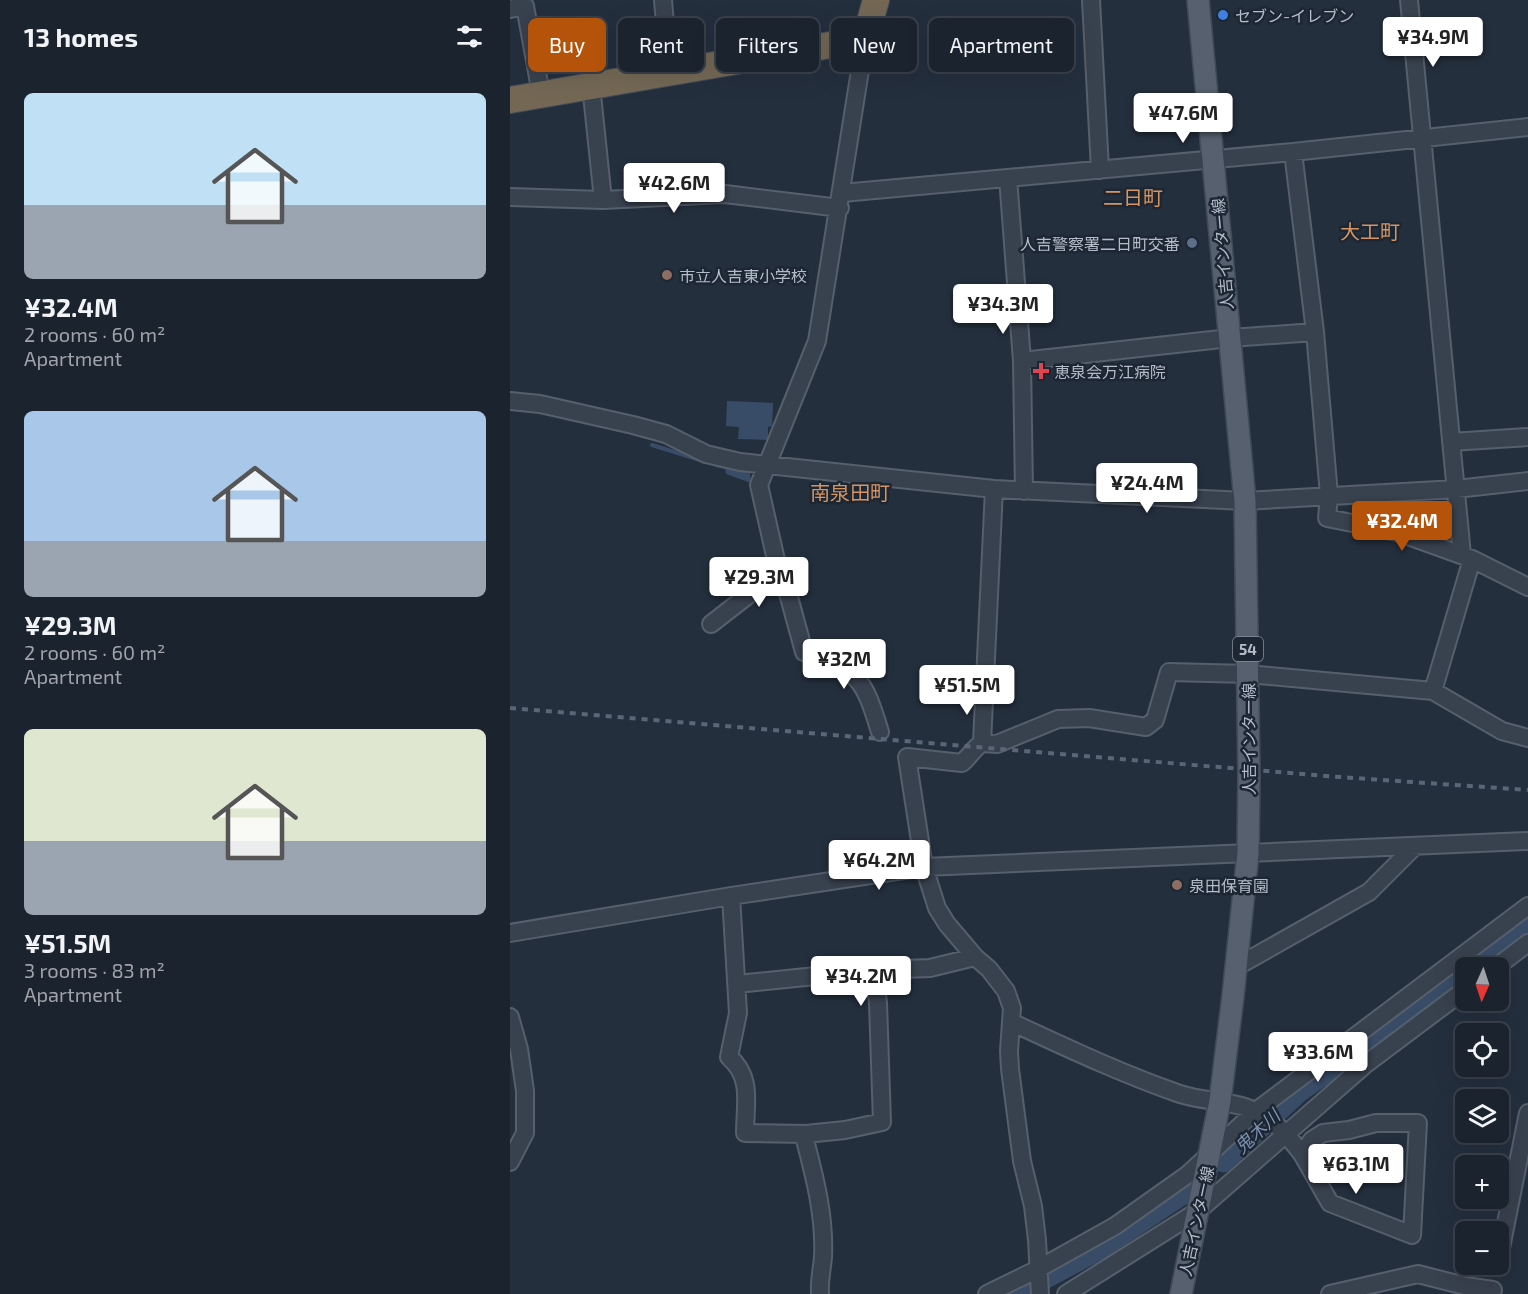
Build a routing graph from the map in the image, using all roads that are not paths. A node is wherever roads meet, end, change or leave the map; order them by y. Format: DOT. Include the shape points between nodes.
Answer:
graph roads {
  1 [pos="663,0"];
  2 [pos="876,0"];
  3 [pos="1091,0"];
  4 [pos="1198,0"];
  5 [pos="1409,0"];
  6 [pos="510,9"];
  7 [pos="664,18"];
  8 [pos="871,18"];
  9 [pos="831,45"];
  10 [pos="704,66"];
  11 [pos="669,72"];
  12 [pos="861,72"];
  13 [pos="591,85"];
  14 [pos="541,94"];
  15 [pos="510,99"];
  16 [pos="1528,127"];
  17 [pos="1422,139"];
  18 [pos="1293,152"];
  19 [pos="1214,159"];
  20 [pos="1100,170"];
  21 [pos="1008,178"];
  22 [pos="510,197"];
  23 [pos="603,200"];
  24 [pos="841,200"];
  25 [pos="1315,332"];
  26 [pos="1230,339"];
  27 [pos="1022,361"];
  28 [pos="510,401"];
  29 [pos="1528,437"];
  30 [pos="1451,442"];
  31 [pos="766,465"];
  32 [pos="1528,481"];
  33 [pos="994,489"];
  34 [pos="1456,489"];
  35 [pos="1024,491"];
  36 [pos="1329,495"];
  37 [pos="1245,501"];
  38 [pos="1467,557"];
  39 [pos="776,560"];
  40 [pos="1528,587"];
  41 [pos="711,624"];
  42 [pos="1248,674"];
  43 [pos="1433,691"];
  44 [pos="880,732"];
  45 [pos="1528,738"];
  46 [pos="982,743"];
  47 [pos="1528,841"];
  48 [pos="1415,846"];
  49 [pos="1248,853"];
  50 [pos="924,867"];
  51 [pos="731,896"];
  52 [pos="1528,906"];
  53 [pos="510,933"];
  54 [pos="1528,943"];
  55 [pos="975,957"];
  56 [pos="1509,957"];
  57 [pos="1236,967"];
  58 [pos="874,970"];
  59 [pos="737,984"];
  60 [pos="1455,997"];
  61 [pos="510,1017"];
  62 [pos="1011,1022"];
  63 [pos="1220,1101"];
  64 [pos="1256,1112"];
  65 [pos="1528,1113"];
  66 [pos="1286,1132"];
  67 [pos="806,1134"];
  68 [pos="1302,1154"];
  69 [pos="1210,1155"];
  70 [pos="510,1162"];
  71 [pos="1198,1211"];
  72 [pos="1507,1221"];
  73 [pos="1038,1273"];
  74 [pos="1496,1275"];
  75 [pos="1493,1292"];
  76 [pos="819,1294"];
  77 [pos="987,1294"];
  78 [pos="1040,1294"];
  79 [pos="1066,1294"];
  80 [pos="1181,1294"];
  81 [pos="1330,1294"];
  1 -- 7 [label="street"];
  2 -- 8 [label="highway"];
  3 -- 20 [label="street"];
  4 -- 19 [label="main road, 人吉インター線 / 54"];
  5 -- 17 [label="street"];
  6 -- 14 [label="street" via="525,6"];
  9 -- 10 [label="highway"];
  11 -- 13 [label="highway"];
  12 -- 24 [label="street"];
  13 -- 14 [label="highway"];
  13 -- 23 [label="street"];
  14 -- 15 [label="highway"];
  16 -- 17 [label="street"];
  17 -- 18 [label="street"];
  17 -- 30 [label="street"];
  18 -- 19 [label="street"];
  18 -- 25 [label="street"];
  19 -- 20 [label="street"];
  19 -- 26 [label="main road, 人吉インター線 / 54"];
  20 -- 21 [label="street"];
  21 -- 24 [label="street"];
  21 -- 27 [label="street"];
  22 -- 23 [label="street"];
  23 -- 24 [label="street" via="725,194"];
  24 -- 31 [label="street" via="817,341"];
  25 -- 26 [label="street"];
  25 -- 36 [label="street"];
  26 -- 27 [label="street"];
  26 -- 37 [label="main road, 人吉インター線 / 54"];
  27 -- 35 [label="street"];
  28 -- 31 [label="street" via="633,425 666,434 706,454"];
  29 -- 30 [label="street"];
  30 -- 34 [label="street"];
  31 -- 33 [label="street"];
  31 -- 39 [label="street" via="759,485"];
  32 -- 34 [label="street"];
  33 -- 35 [label="street"];
  33 -- 46 [label="street"];
  34 -- 36 [label="street"];
  34 -- 38 [label="street"];
  35 -- 37 [label="street"];
  36 -- 37 [label="street"];
  36 -- 38 [label="street" via="1327,518 1397,532"];
  37 -- 42 [label="main road, 人吉インター線 / 54"];
  38 -- 40 [label="street"];
  38 -- 43 [label="street"];
  39 -- 41 [label="street" via="747,597"];
  39 -- 44 [label="street" via="804,652 840,665 856,677 869,697"];
  42 -- 43 [label="street"];
  42 -- 46 [label="street" via="1168,672 1155,720 1146,727 1089,718 1058,719 997,744"];
  42 -- 49 [label="main road, 人吉インター線 / 54"];
  43 -- 45 [label="street" via="1502,731"];
  46 -- 50 [label="street" via="962,763 907,757"];
  47 -- 48 [label="street"];
  48 -- 49 [label="street"];
  48 -- 57 [label="street" via="1369,892"];
  49 -- 50 [label="street"];
  49 -- 57 [label="main road, 人吉インター線 / 54"];
  50 -- 51 [label="street"];
  50 -- 55 [label="street" via="947,924"];
  51 -- 53 [label="street"];
  51 -- 59 [label="street"];
  52 -- 64 [label="street"];
  54 -- 56 [label="street"];
  55 -- 58 [label="street" via="930,968"];
  55 -- 62 [label="street" via="1006,991 1012,1008"];
  57 -- 63 [label="main road, 人吉インター線 / 54"];
  58 -- 59 [label="street"];
  58 -- 67 [label="street" via="882,1122"];
  59 -- 67 [label="street" via="738,1014 729,1057 746,1081 745,1133"];
  60 -- 66 [label="street" via="1366,1064"];
  61 -- 70 [label="street" via="519,1049 525,1133"];
  62 -- 63 [label="street" via="1119,1072 1183,1095"];
  62 -- 73 [label="street" via="1010,1069 1022,1161 1033,1206"];
  63 -- 64 [label="street"];
  63 -- 69 [label="main road, 人吉インター線 / 54"];
  64 -- 66 [label="street"];
  64 -- 69 [label="street"];
  65 -- 72 [label="street"];
  66 -- 68 [label="street"];
  66 -- 71 [label="street"];
  67 -- 76 [label="street" via="822,1219"];
  68 -- 68 [label="street" via="1323,1133 1376,1123 1418,1123 1412,1234 1330,1203"];
  69 -- 71 [label="main road, 人吉インター線 / 54"];
  69 -- 73 [label="street" via="1114,1226"];
  71 -- 79 [label="street"];
  71 -- 80 [label="main road, 人吉インター線 / 54"];
  73 -- 77 [label="street"];
  73 -- 78 [label="street"];
  74 -- 75 [label="street"];
  75 -- 81 [label="street" via="1418,1274"];
}
